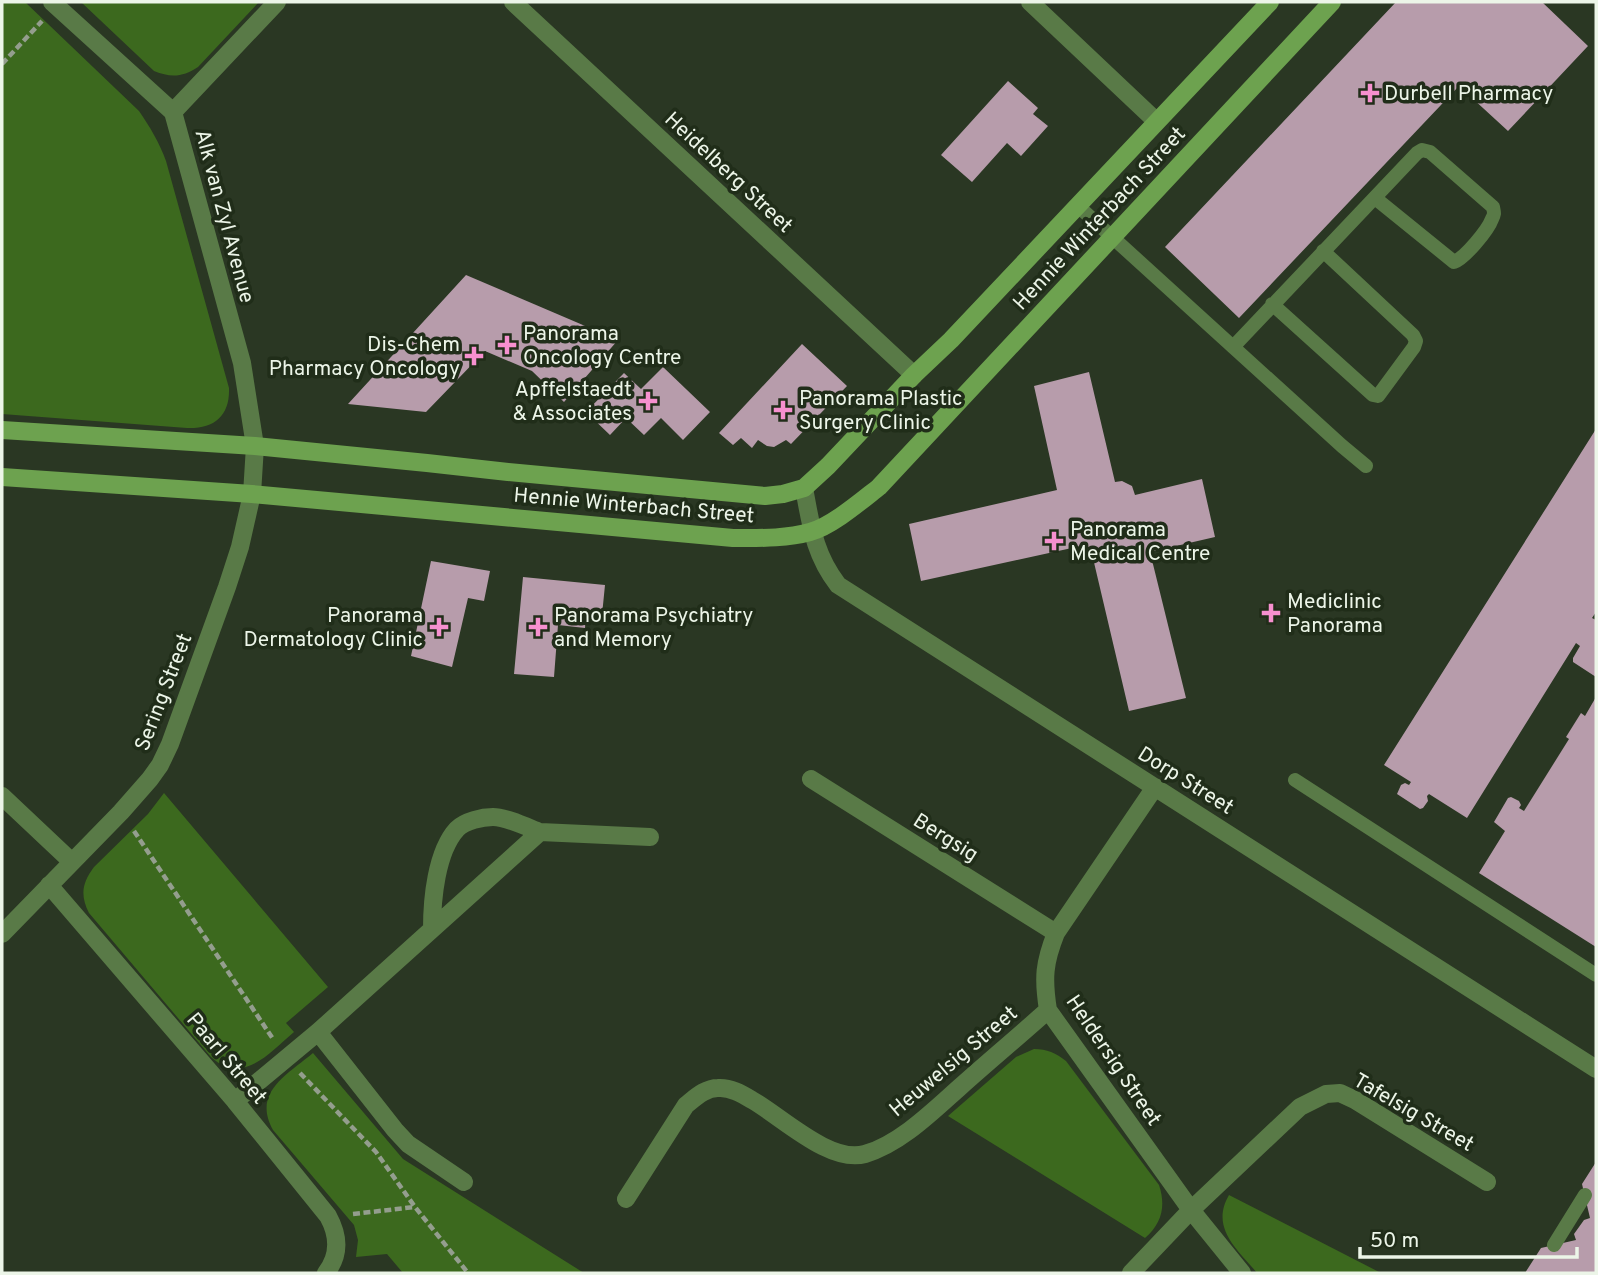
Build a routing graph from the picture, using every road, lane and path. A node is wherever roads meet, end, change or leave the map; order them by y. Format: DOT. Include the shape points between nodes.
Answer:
graph roads {
  1 [pos="277,2"];
  2 [pos="513,2"];
  3 [pos="1030,2"];
  4 [pos="1270,2"];
  5 [pos="1332,2"];
  6 [pos="54,4"];
  7 [pos="2,64"];
  8 [pos="173,112"];
  9 [pos="1156,121"];
  10 [pos="1375,198"];
  11 [pos="1078,206"];
  12 [pos="1112,238"];
  13 [pos="1323,251"];
  14 [pos="1272,304"];
  15 [pos="1233,347"];
  16 [pos="914,375"];
  17 [pos="2,430"];
  18 [pos="255,446"];
  19 [pos="1366,466"];
  20 [pos="2,477"];
  21 [pos="804,488"];
  22 [pos="252,494"];
  23 [pos="812,532"];
  24 [pos="811,779"];
  25 [pos="1295,780"];
  26 [pos="1155,787"];
  27 [pos="2,796"];
  28 [pos="540,832"];
  29 [pos="650,837"];
  30 [pos="72,862"];
  31 [pos="49,886"];
  32 [pos="432,929"];
  33 [pos="1056,933"];
  34 [pos="2,934"];
  35 [pos="1596,975"];
  36 [pos="1048,1010"];
  37 [pos="318,1032"];
  38 [pos="1596,1069"];
  39 [pos="235,1101"];
  40 [pos="464,1182"];
  41 [pos="1487,1182"];
  42 [pos="1584,1195"];
  43 [pos="626,1199"];
  44 [pos="415,1207"];
  45 [pos="1191,1210"];
  46 [pos="328,1216"];
  47 [pos="1554,1245"];
  48 [pos="326,1273"];
  49 [pos="1131,1273"];
  50 [pos="1242,1273"];
  1 -- 8 [label="street"];
  2 -- 16 [label="street, Heidelberg Street"];
  3 -- 9 [label="street"];
  4 -- 9 [label="street, Hennie Winterbach Street"];
  5 -- 12 [label="street, Hennie Winterbach Street"];
  6 -- 7 [label="path"];
  6 -- 8 [label="street, Alk van Zyl Avenue"];
  8 -- 18 [label="street, Alk van Zyl Avenue" via="242,363"];
  9 -- 11 [label="street, Hennie Winterbach Street"];
  10 -- 10 [label="lane" via="1417,153 1426,150 1494,212 1462,259 1454,261"];
  10 -- 13 [label="lane"];
  11 -- 12 [label="lane"];
  11 -- 16 [label="street, Hennie Winterbach Street"];
  12 -- 15 [label="lane"];
  12 -- 23 [label="street, Hennie Winterbach Street" via="879,487"];
  13 -- 14 [label="lane"];
  13 -- 14 [label="lane" via="1416,341 1378,396"];
  14 -- 15 [label="lane"];
  15 -- 19 [label="lane"];
  16 -- 21 [label="street, Hennie Winterbach Street"];
  17 -- 18 [label="street, Hennie Winterbach Street"];
  18 -- 21 [label="street, Hennie Winterbach Street" via="765,496"];
  18 -- 22 [label="street, Alk van Zyl Avenue"];
  20 -- 22 [label="street, Hennie Winterbach Street"];
  21 -- 23 [label="street, Dorp Street"];
  22 -- 23 [label="street, Hennie Winterbach Street" via="733,538"];
  22 -- 30 [label="street, Sering Street" via="227,587 160,765"];
  23 -- 26 [label="street, Dorp Street" via="821,559 838,584"];
  24 -- 33 [label="street, Bergsig"];
  25 -- 35 [label="lane"];
  26 -- 33 [label="street, Heldersig Street"];
  26 -- 38 [label="street, Dorp Street"];
  27 -- 30 [label="street"];
  28 -- 29 [label="street"];
  28 -- 32 [label="street"];
  28 -- 32 [label="street" via="496,816 458,828 437,874"];
  30 -- 31 [label="street, Sering Street"];
  31 -- 34 [label="street, Sering Street"];
  31 -- 39 [label="street, Paarl Street"];
  32 -- 37 [label="street"];
  33 -- 36 [label="street, Heldersig Street" via="1044,976"];
  36 -- 43 [label="street, Heuwelsig Street" via="922,1120 864,1154 847,1156 825,1148 738,1092 710,1089 686,1105"];
  36 -- 45 [label="street, Heldersig Street"];
  37 -- 39 [label="street"];
  37 -- 40 [label="street" via="408,1144"];
  39 -- 46 [label="street, Paarl Street"];
  41 -- 45 [label="street, Tafelsig Street" via="1355,1100 1340,1093 1326,1094 1300,1107"];
  42 -- 47 [label="lane"];
  44 -- 46 [label="path"];
  45 -- 49 [label="street, Tafelsig Street"];
  45 -- 50 [label="street, Heldersig Street"];
  46 -- 48 [label="street, Paarl Street" via="337,1241 336,1255"];
}
